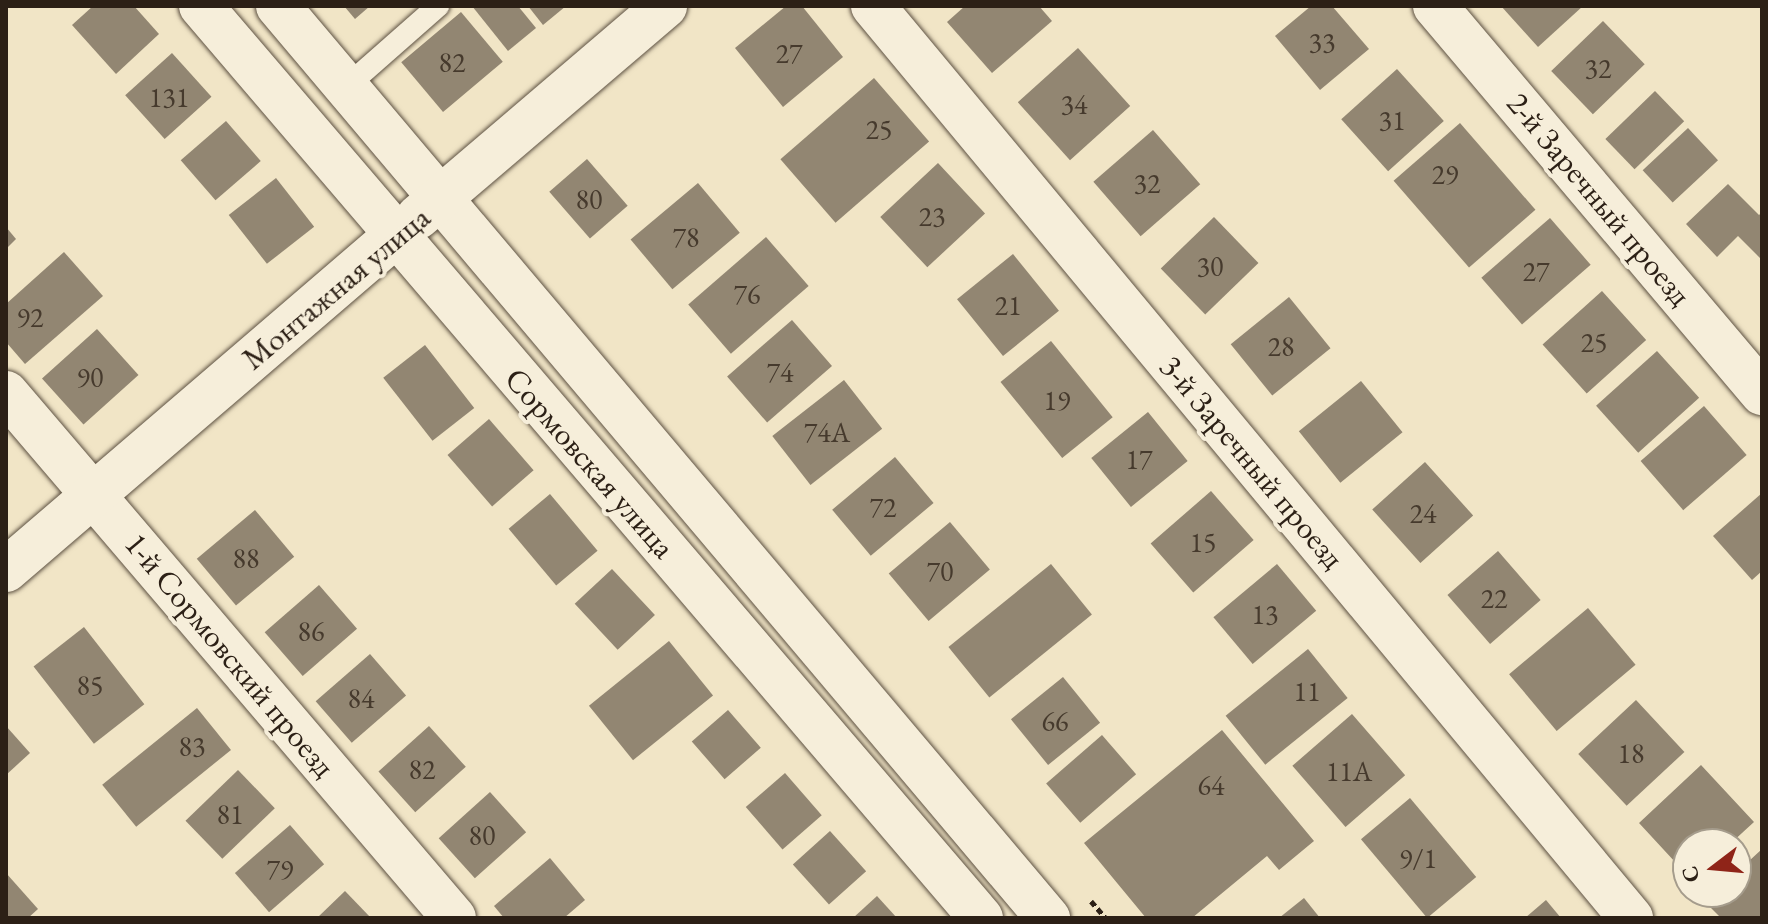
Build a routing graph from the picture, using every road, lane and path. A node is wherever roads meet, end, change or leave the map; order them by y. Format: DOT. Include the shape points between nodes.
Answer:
graph roads {
  1 [pos="201,6"];
  2 [pos="278,6"];
  3 [pos="438,6"];
  4 [pos="665,6"];
  5 [pos="873,6"];
  6 [pos="1435,6"];
  7 [pos="346,87"];
  8 [pos="441,198"];
  9 [pos="395,236"];
  10 [pos="6,393"];
  11 [pos="1762,393"];
  12 [pos="94,495"];
  13 [pos="6,570"];
  14 [pos="977,917"];
  15 [pos="454,918"];
  16 [pos="1048,918"];
  17 [pos="1631,918"];
  1 -- 9 [label="street, Сормовская улица"];
  2 -- 7 [label="street, Сормовская улица"];
  3 -- 7 [label="lane"];
  4 -- 8 [label="street, Монтажная улица"];
  5 -- 17 [label="street, 3-й Заречный проезд"];
  6 -- 11 [label="street, 2-й Заречный проезд"];
  7 -- 8 [label="street, Сормовская улица"];
  8 -- 9 [label="street, Монтажная улица"];
  8 -- 16 [label="street, Сормовская улица"];
  9 -- 12 [label="street, Монтажная улица"];
  9 -- 14 [label="street, Сормовская улица"];
  10 -- 12 [label="street, 1-й Сормовский проезд"];
  12 -- 13 [label="street, Монтажная улица"];
  12 -- 15 [label="street, 1-й Сормовский проезд"];
}
